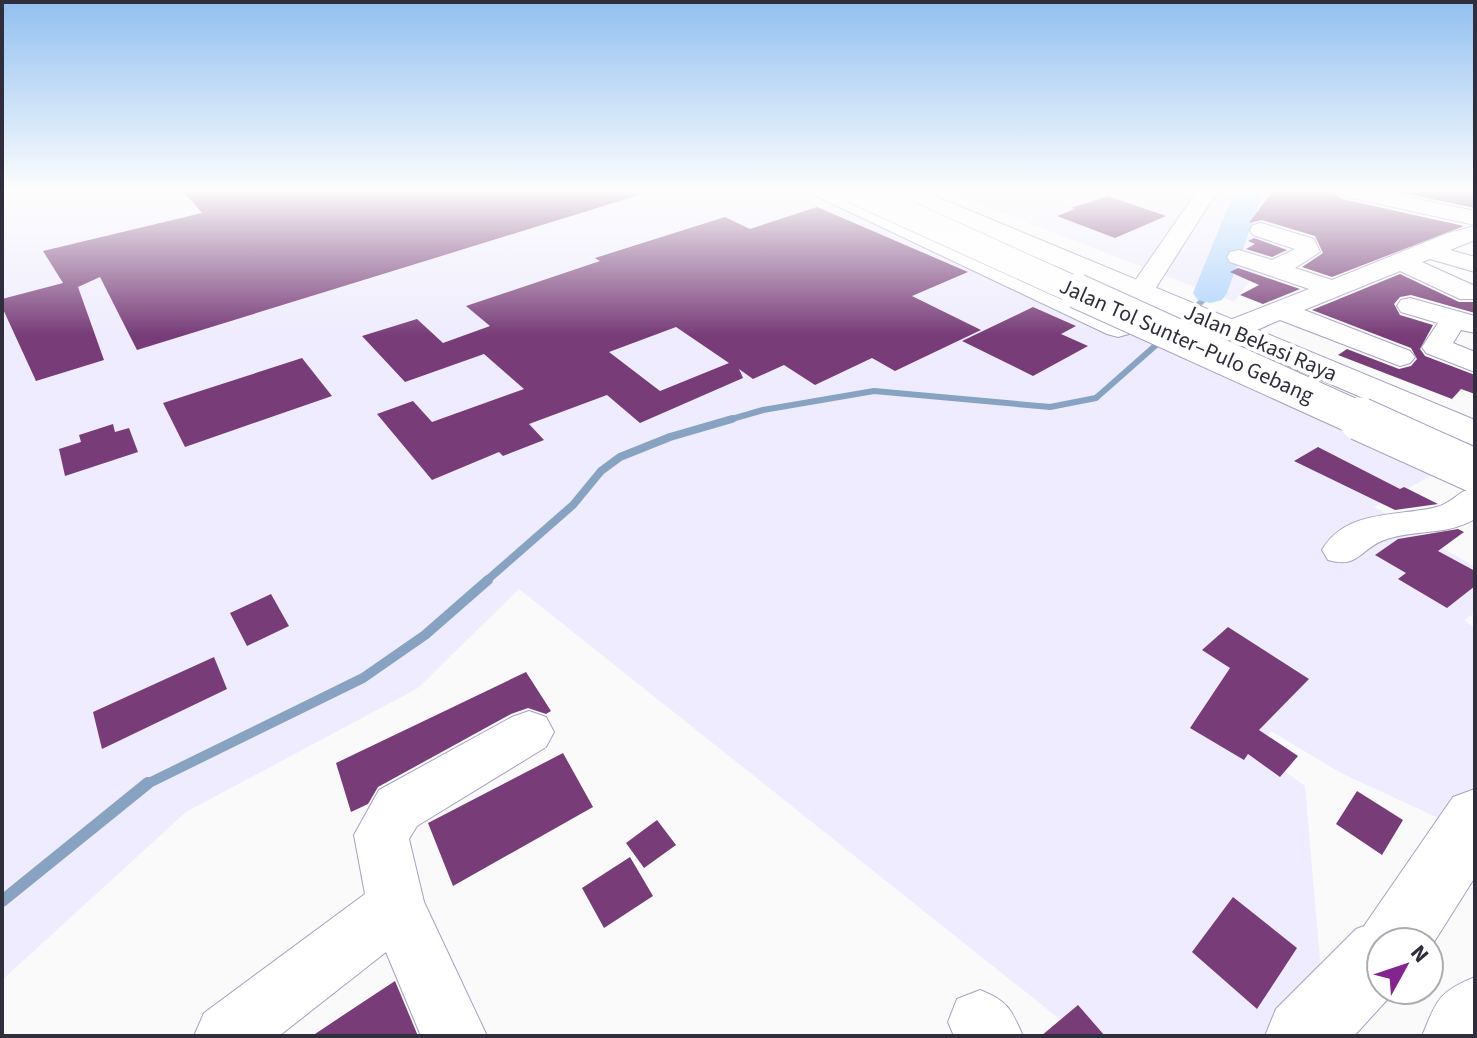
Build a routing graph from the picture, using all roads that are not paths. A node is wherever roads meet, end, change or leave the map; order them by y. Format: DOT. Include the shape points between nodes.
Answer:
graph roads {
  1 [pos="927,238"];
  2 [pos="961,238"];
  3 [pos="1001,238"];
  4 [pos="1015,238"];
  5 [pos="1181,238"];
  6 [pos="1288,238"];
  7 [pos="1450,238"];
  8 [pos="1433,242"];
  9 [pos="1239,257"];
  10 [pos="1400,262"];
  11 [pos="1284,263"];
  12 [pos="1475,265"];
  13 [pos="1362,279"];
  14 [pos="1333,289"];
  15 [pos="1469,293"];
  16 [pos="1149,294"];
  17 [pos="1410,306"];
  18 [pos="1280,310"];
  19 [pos="1097,318"];
  20 [pos="1465,322"];
  21 [pos="1226,327"];
  22 [pos="1400,357"];
  23 [pos="1475,363"];
  24 [pos="1474,436"];
  25 [pos="1475,471"];
  26 [pos="1475,489"];
  27 [pos="1475,498"];
  28 [pos="1342,550"];
  29 [pos="529,732"];
  30 [pos="1475,818"];
  31 [pos="396,907"];
  32 [pos="1404,926"];
  33 [pos="1365,971"];
  34 [pos="1475,1014"];
  35 [pos="227,1036"];
  36 [pos="454,1036"];
  37 [pos="1303,1036"];
  38 [pos="1460,1036"];
  1 -- 19 [label="main road, Jalan Bekasi Raya"];
  2 -- 25 [label="main road, Jalan Tol Sunter–Pulo Gebang, bridge"];
  3 -- 24 [label="main road, Jalan Tol Sunter–Pulo Gebang"];
  4 -- 16 [label="main road, Jalan Bekasi Raya"];
  5 -- 16 [label="street"];
  6 -- 11 [label="street" via="1306,244 1308,252"];
  7 -- 8 [label="street"];
  8 -- 10 [label="street"];
  8 -- 12 [label="street"];
  9 -- 11 [label="street"];
  10 -- 13 [label="street"];
  10 -- 15 [label="street"];
  11 -- 13 [label="street"];
  11 -- 14 [label="street"];
  13 -- 14 [label="street"];
  14 -- 18 [label="street"];
  16 -- 19 [label="street"];
  16 -- 21 [label="main road, Jalan Bekasi Raya"];
  17 -- 20 [label="street"];
  18 -- 21 [label="street"];
  18 -- 22 [label="street"];
  19 -- 26 [label="main road, Jalan Bekasi Raya"];
  20 -- 23 [label="street" via="1436,347"];
  21 -- 24 [label="main road, Jalan Bekasi Raya"];
  27 -- 28 [label="street" via="1464,508 1420,524 1376,529"];
  29 -- 31 [label="street" via="398,808 381,835"];
  30 -- 32 [label="main road"];
  31 -- 35 [label="street"];
  31 -- 36 [label="street"];
  33 -- 37 [label="main road"];
  34 -- 38 [label="main road"];
}
